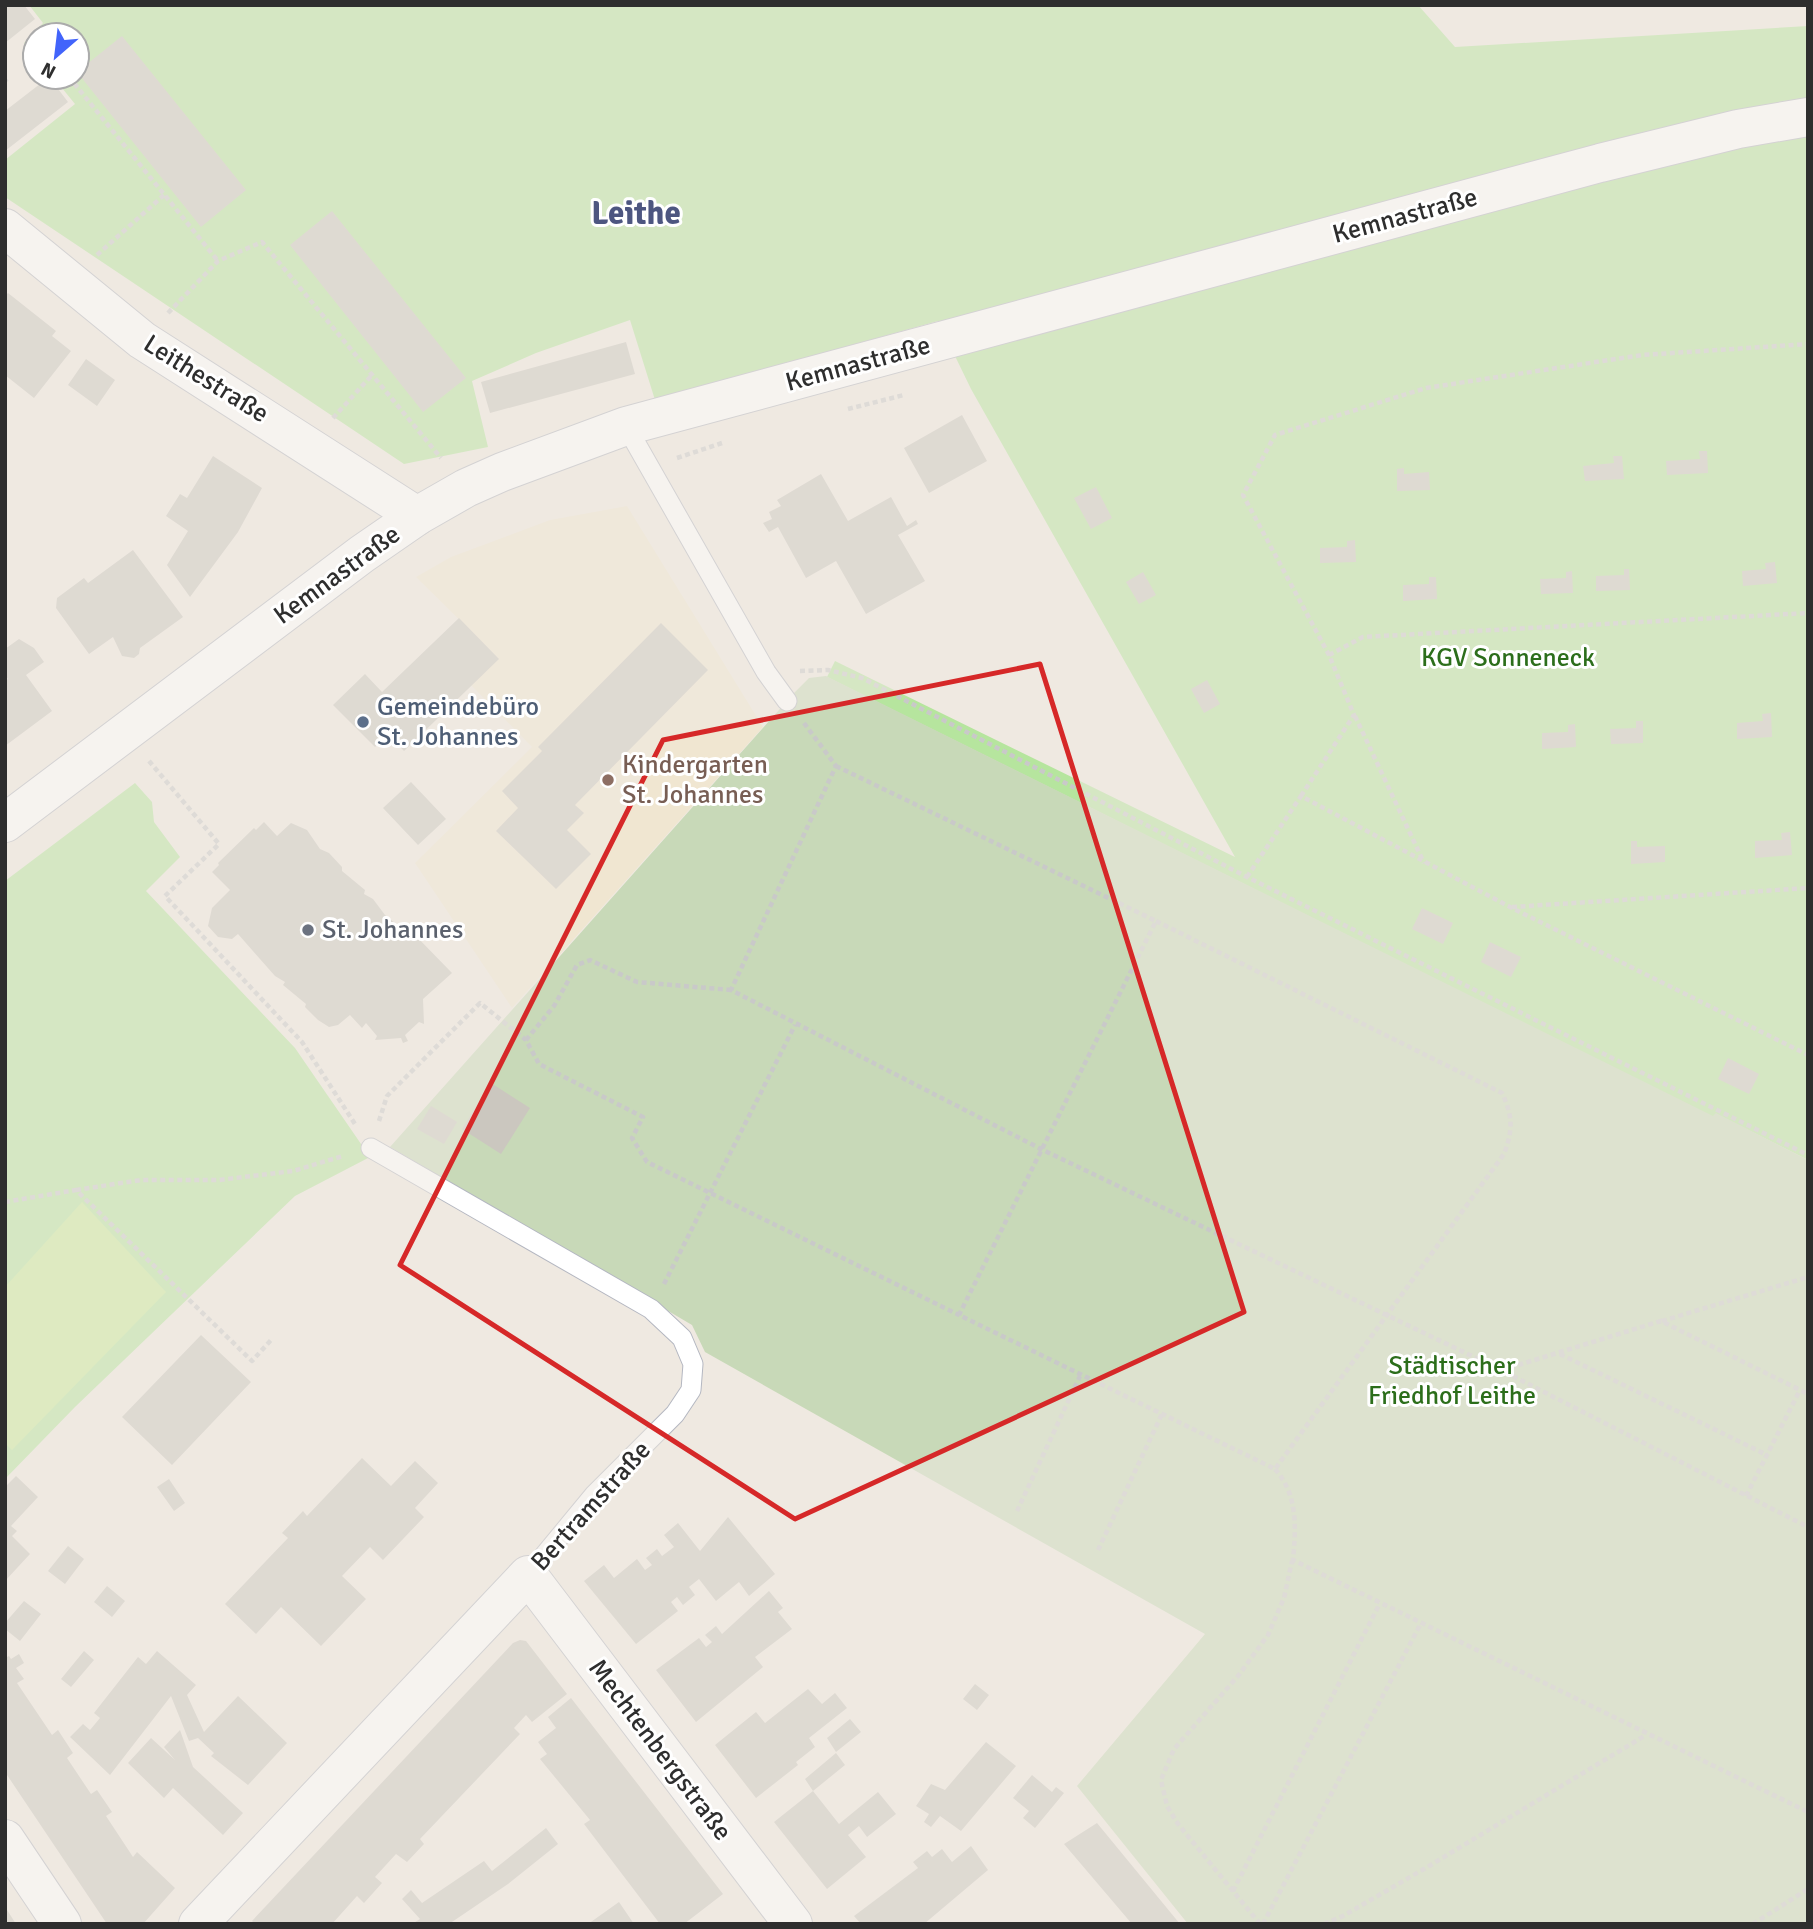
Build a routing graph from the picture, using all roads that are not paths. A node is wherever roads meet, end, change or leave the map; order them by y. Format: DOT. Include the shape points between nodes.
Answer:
graph roads {
  1 [pos="1808,117"];
  2 [pos="5,228"];
  3 [pos="626,426"];
  4 [pos="417,516"];
  5 [pos="787,701"];
  6 [pos="5,823"];
  7 [pos="371,1148"];
  8 [pos="528,1575"];
  9 [pos="5,1839"];
  10 [pos="62,1924"];
  11 [pos="198,1924"];
  12 [pos="793,1924"];
  1 -- 3 [label="street, Kemnastraße" via="1600,163"];
  2 -- 4 [label="street, Leithestraße" via="142,340"];
  3 -- 4 [label="street, Kemnastraße" via="502,472"];
  3 -- 5 [label="lane"];
  4 -- 6 [label="street, Kemnastraße"];
  7 -- 8 [label="lane, Bertramstraße" via="651,1309 682,1338 694,1364 691,1390 675,1414 594,1495"];
  8 -- 11 [label="street, Bertramstraße"];
  8 -- 12 [label="street, Mechtenbergstraße"];
  9 -- 10 [label="street"];
}
